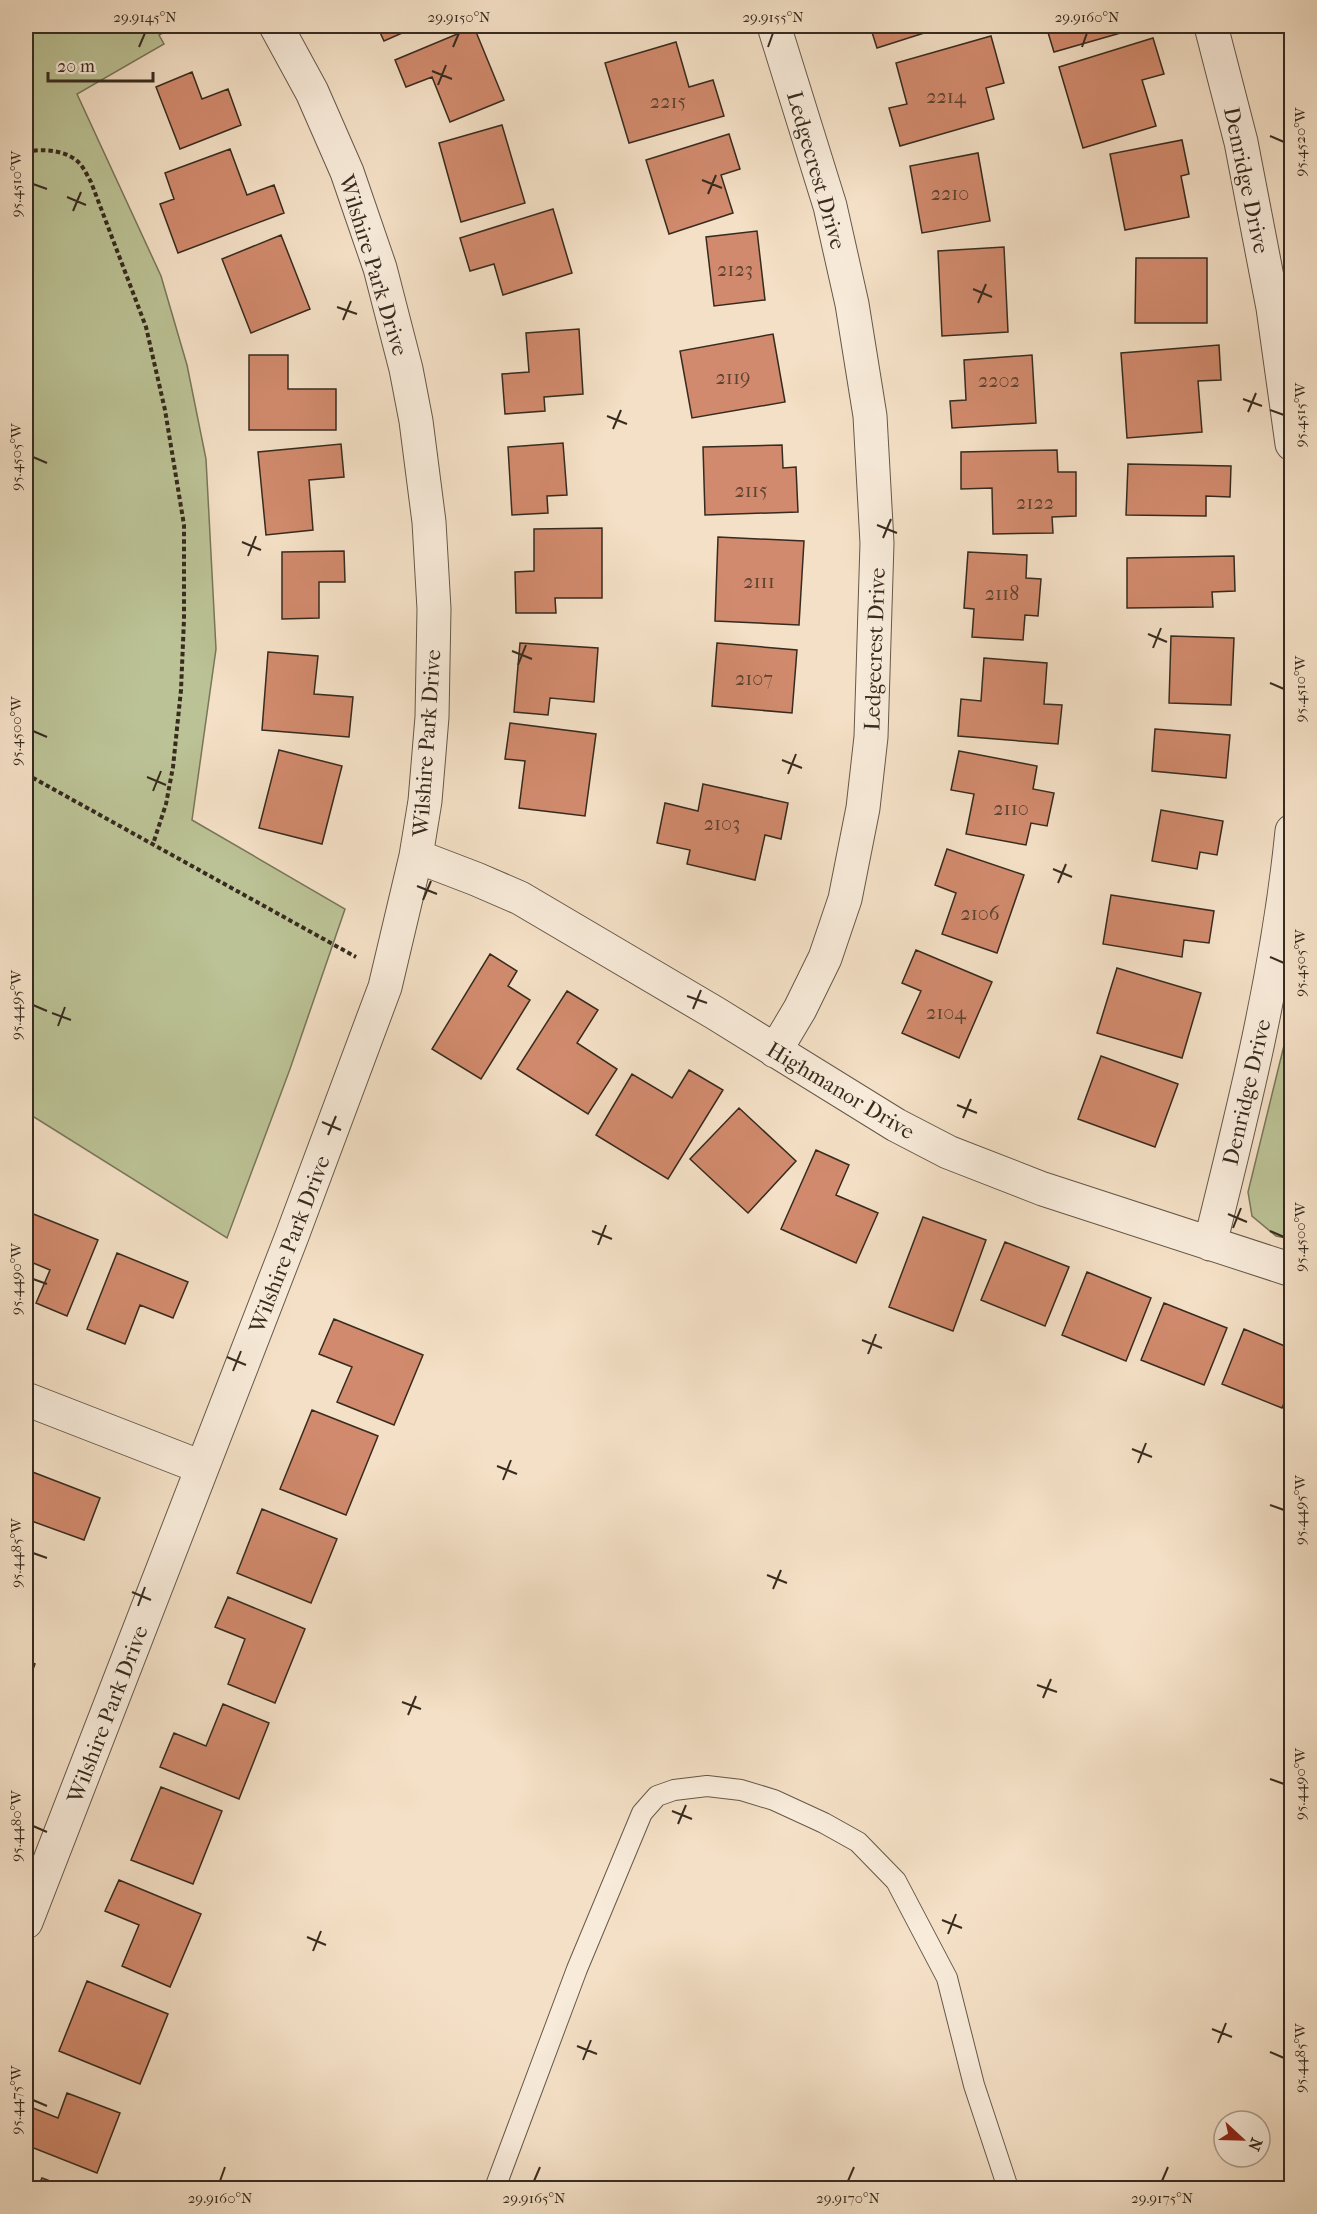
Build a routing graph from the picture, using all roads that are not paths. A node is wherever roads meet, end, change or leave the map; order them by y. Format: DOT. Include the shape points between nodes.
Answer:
graph roads {
  1 [pos="276,26"];
  2 [pos="774,26"];
  3 [pos="1211,26"];
  4 [pos="1292,444"];
  5 [pos="1292,831"];
  6 [pos="416,856"];
  7 [pos="775,1051"];
  8 [pos="1210,1244"];
  9 [pos="1292,1270"];
  10 [pos="26,1399"];
  11 [pos="201,1467"];
  12 [pos="35,1872"];
  13 [pos="26,1922"];
  14 [pos="495,2188"];
  15 [pos="1008,2188"];
  1 -- 6 [label="street, Wilshire Park Drive" via="312,92 347,172 380,268 416,421 429,522 434,609 432,717"];
  2 -- 7 [label="street, Ledgecrest Drive" via="830,206 852,304 870,416 878,543 872,737 845,899 825,958"];
  3 -- 4 [label="street, Denridge Drive" via="1248,176 1273,308"];
  5 -- 8 [label="street, Denridge Drive" via="1262,1027"];
  6 -- 7 [label="street, Highmanor Drive" via="520,898"];
  6 -- 11 [label="street, Wilshire Park Drive" via="388,975 354,1073"];
  7 -- 8 [label="street, Highmanor Drive" via="948,1152 1043,1189"];
  8 -- 9 [label="street, Highmanor Drive"];
  10 -- 11 [label="street"];
  11 -- 12 [label="street, Wilshire Park Drive"];
  12 -- 13 [label="street, Wilshire Park Drive"];
  14 -- 15 [label="lane" via="577,1969 642,1814 657,1796 707,1786 741,1790 824,1823 858,1842 896,1881 947,1978 974,2085"];
}
